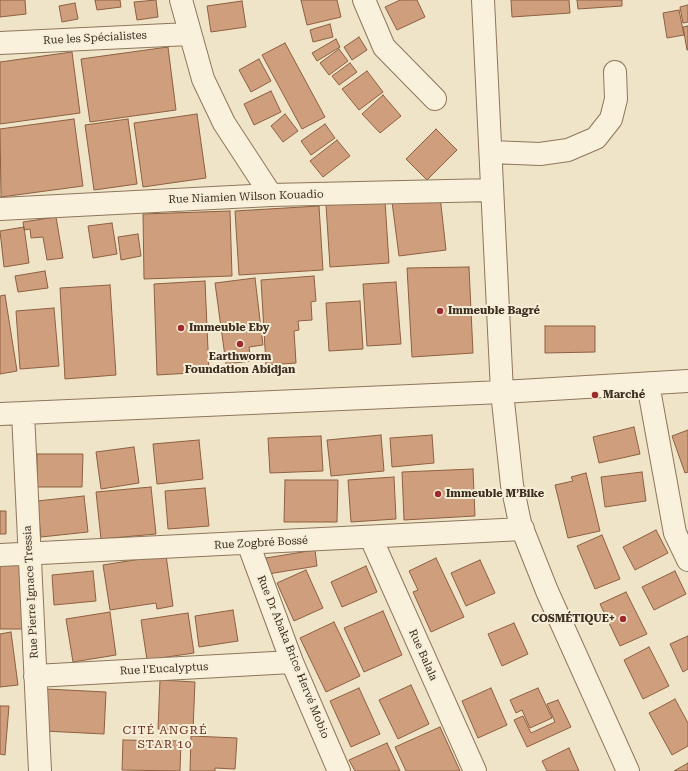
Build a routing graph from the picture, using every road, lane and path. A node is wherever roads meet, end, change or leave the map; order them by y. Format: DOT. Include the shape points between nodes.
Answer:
graph roads {
  1 [pos="181,0"];
  2 [pos="364,0"];
  3 [pos="482,0"];
  4 [pos="189,34"];
  5 [pos="0,43"];
  6 [pos="615,72"];
  7 [pos="435,99"];
  8 [pos="491,152"];
  9 [pos="492,190"];
  10 [pos="271,195"];
  11 [pos="0,209"];
  12 [pos="688,381"];
  13 [pos="648,384"];
  14 [pos="502,392"];
  15 [pos="23,413"];
  16 [pos="0,414"];
  17 [pos="522,529"];
  18 [pos="371,538"];
  19 [pos="248,543"];
  20 [pos="29,554"];
  21 [pos="0,555"];
  22 [pos="688,559"];
  23 [pos="292,662"];
  24 [pos="35,676"];
  25 [pos="40,771"];
  26 [pos="339,771"];
  27 [pos="475,771"];
  28 [pos="628,771"];
  1 -- 4 [label="street"];
  2 -- 7 [label="street" via="384,47"];
  3 -- 8 [label="street"];
  4 -- 5 [label="street, Rue les Spécialistes"];
  4 -- 10 [label="street" via="203,79 224,122"];
  6 -- 8 [label="street" via="616,99 611,119 596,138 568,150 540,154"];
  8 -- 9 [label="street"];
  9 -- 10 [label="street, Rue Niamien Wilson Kouadio"];
  9 -- 14 [label="street"];
  10 -- 11 [label="street, Rue Niamien Wilson Kouadio"];
  12 -- 13 [label="street"];
  13 -- 14 [label="street"];
  13 -- 22 [label="street" via="675,532"];
  14 -- 15 [label="street"];
  14 -- 17 [label="street" via="512,485"];
  15 -- 16 [label="street"];
  15 -- 20 [label="street, Rue Pierre Ignace Tressia"];
  17 -- 18 [label="street, Rue Zogbré Bossé"];
  17 -- 28 [label="street" via="546,592"];
  18 -- 19 [label="street, Rue Zogbré Bossé"];
  18 -- 27 [label="street, Rue Balala"];
  19 -- 20 [label="street, Rue Zogbré Bossé"];
  19 -- 23 [label="street, Rue Dr Abaka Brice Hervé Mobio"];
  20 -- 21 [label="street, Rue Zogbré Bossé"];
  20 -- 24 [label="street, Rue Pierre Ignace Tressia"];
  23 -- 24 [label="street, Rue l'Eucalyptus"];
  23 -- 26 [label="street, Rue Dr Abaka Brice Hervé Mobio"];
  24 -- 25 [label="street, Rue Pierre Ignace Tressia"];
}
